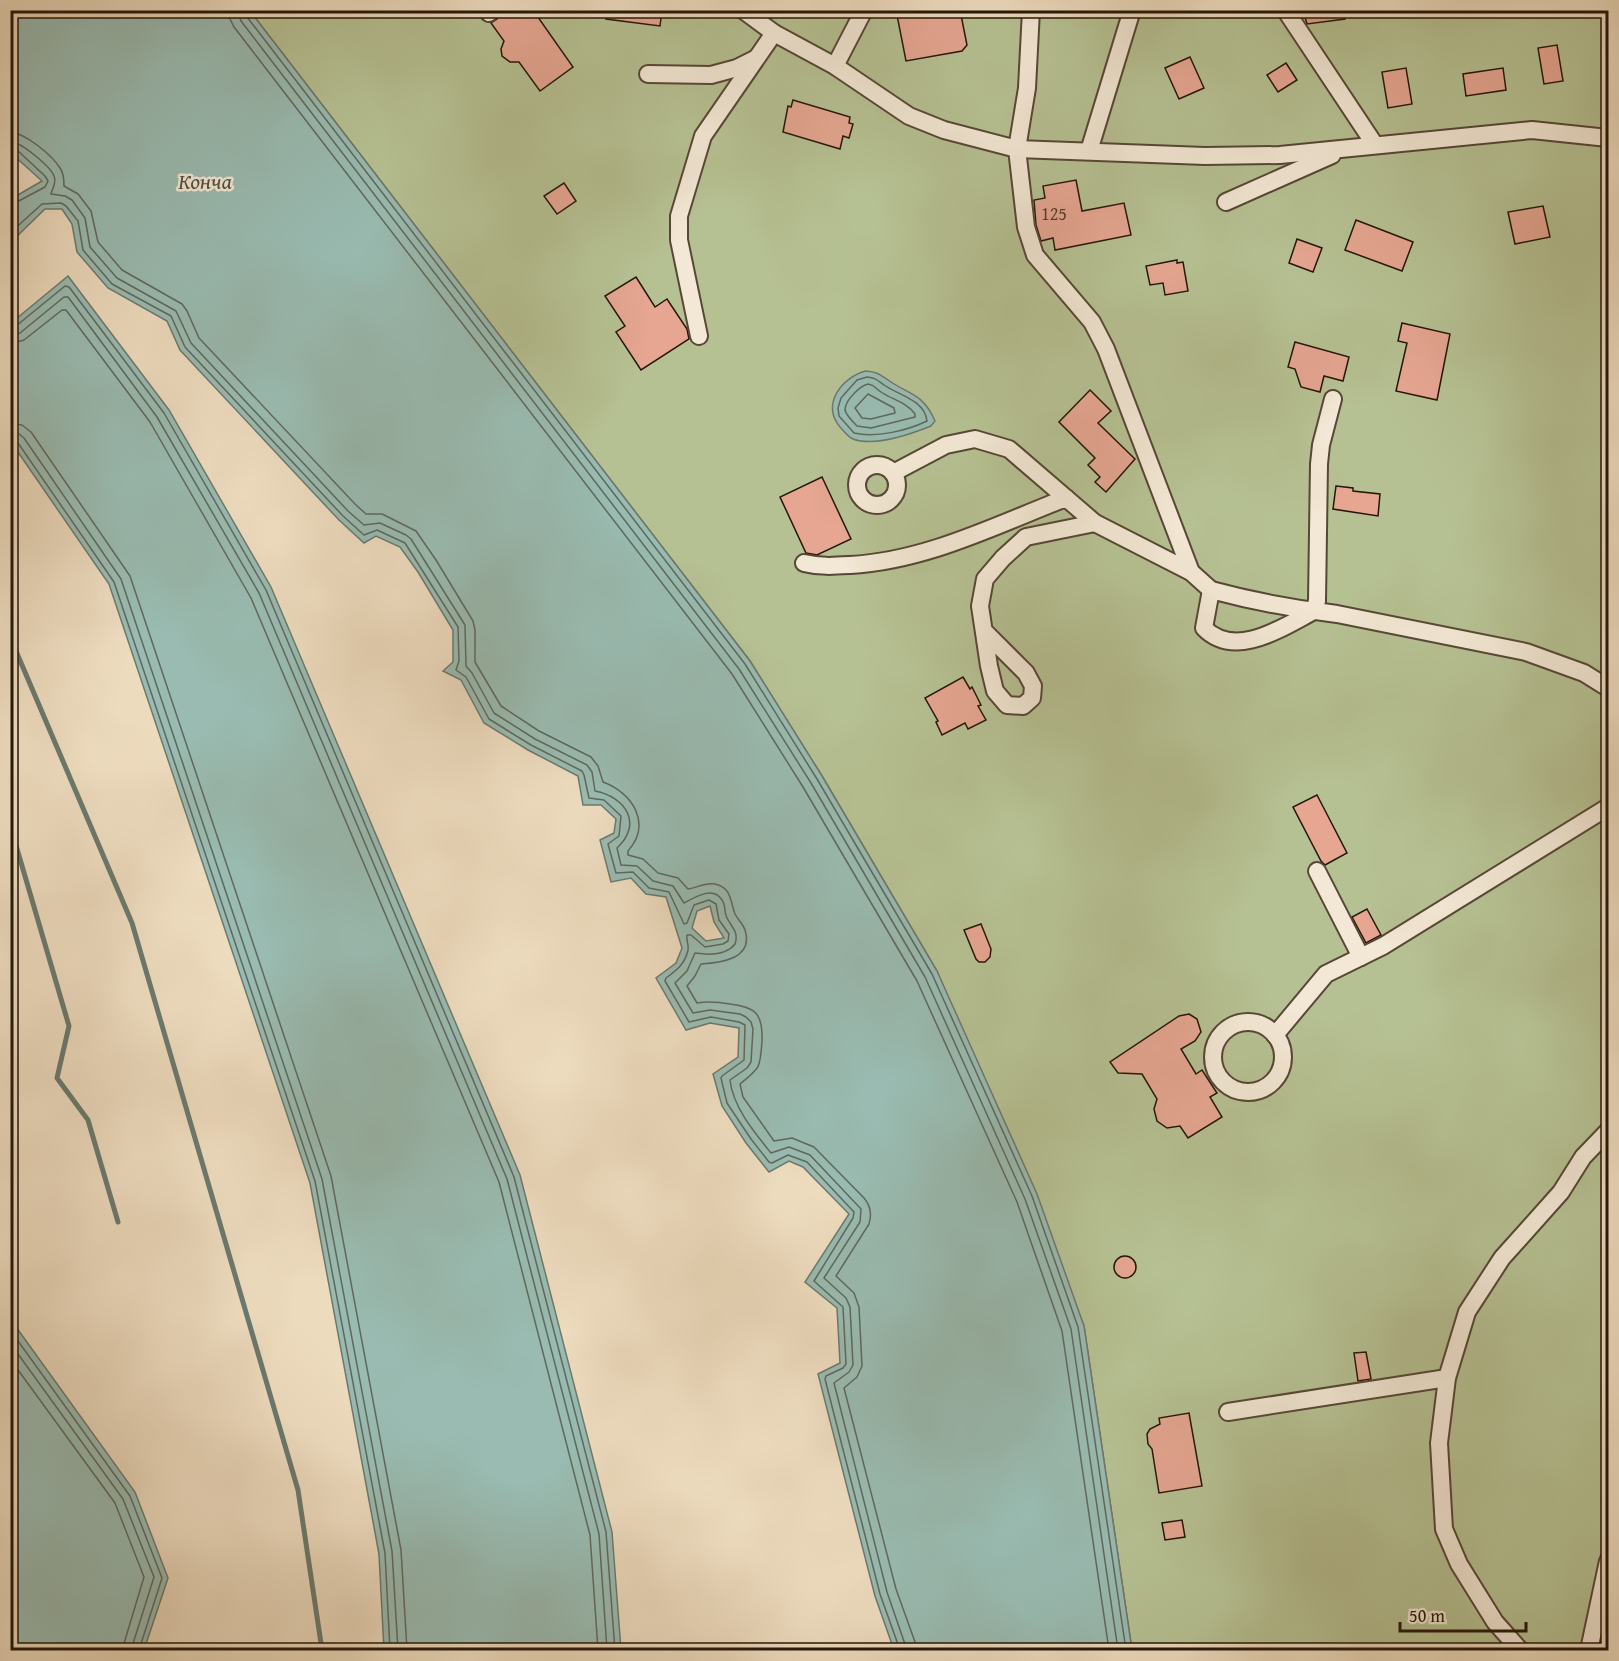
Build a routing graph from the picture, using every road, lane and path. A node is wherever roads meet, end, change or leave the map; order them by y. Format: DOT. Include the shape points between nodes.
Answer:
graph roads {
  1 [pos="742,10"];
  2 [pos="864,10"];
  3 [pos="1030,10"];
  4 [pos="1132,10"];
  5 [pos="1286,12"];
  6 [pos="774,33"];
  7 [pos="756,59"];
  8 [pos="835,66"];
  9 [pos="648,74"];
  10 [pos="1608,138"];
  11 [pos="1375,145"];
  12 [pos="1017,149"];
  13 [pos="1089,150"];
  14 [pos="1346,150"];
  15 [pos="1226,202"];
  16 [pos="699,336"];
  17 [pos="1333,399"];
  18 [pos="893,473"];
  19 [pos="1066,498"];
  20 [pos="1095,523"];
  21 [pos="804,563"];
  22 [pos="1191,572"];
  23 [pos="1211,590"];
  24 [pos="1314,611"];
  25 [pos="984,631"];
  26 [pos="1608,688"];
  27 [pos="1608,807"];
  28 [pos="1317,871"];
  29 [pos="1361,957"];
  30 [pos="1275,1035"];
  31 [pos="1608,1131"];
  32 [pos="1447,1378"];
  33 [pos="1228,1412"];
  34 [pos="1608,1561"];
  35 [pos="1520,1650"];
  36 [pos="1589,1650"];
  1 -- 6 [label="street"];
  2 -- 8 [label="street"];
  3 -- 12 [label="street" via="1027,88"];
  4 -- 13 [label="street"];
  5 -- 11 [label="street"];
  6 -- 7 [label="street"];
  6 -- 8 [label="street"];
  7 -- 9 [label="street" via="711,75"];
  7 -- 16 [label="street" via="703,136 679,216 679,240"];
  8 -- 12 [label="street" via="909,116 944,130"];
  10 -- 11 [label="street" via="1532,130"];
  11 -- 14 [label="street"];
  12 -- 13 [label="street"];
  12 -- 22 [label="street" via="1026,227 1035,255 1092,322 1106,348"];
  13 -- 14 [label="street" via="1216,156"];
  14 -- 15 [label="street"];
  17 -- 24 [label="street" via="1319,464"];
  18 -- 19 [label="street" via="946,445 975,439 1009,449"];
  19 -- 20 [label="street"];
  19 -- 21 [label="street" via="922,553 876,564 818,567"];
  20 -- 22 [label="street"];
  20 -- 25 [label="street" via="1026,537 1003,558 985,579 980,606"];
  22 -- 23 [label="street"];
  23 -- 24 [label="street"];
  23 -- 24 [label="street" via="1204,628 1211,636 1240,643"];
  24 -- 26 [label="street" via="1526,652 1584,673"];
  27 -- 29 [label="street"];
  28 -- 29 [label="street"];
  29 -- 30 [label="street" via="1326,974"];
  30 -- 30 [label="street" via="1284,1051 1284,1063 1273,1084 1251,1093 1239,1092 1219,1078 1214,1068 1215,1046 1229,1028 1251,1022 1262,1024"];
  31 -- 32 [label="street" via="1583,1157 1561,1192 1502,1258 1467,1312"];
  32 -- 33 [label="street"];
  32 -- 35 [label="street" via="1439,1443 1444,1529 1459,1564 1495,1622"];
  34 -- 36 [label="street"];
}
